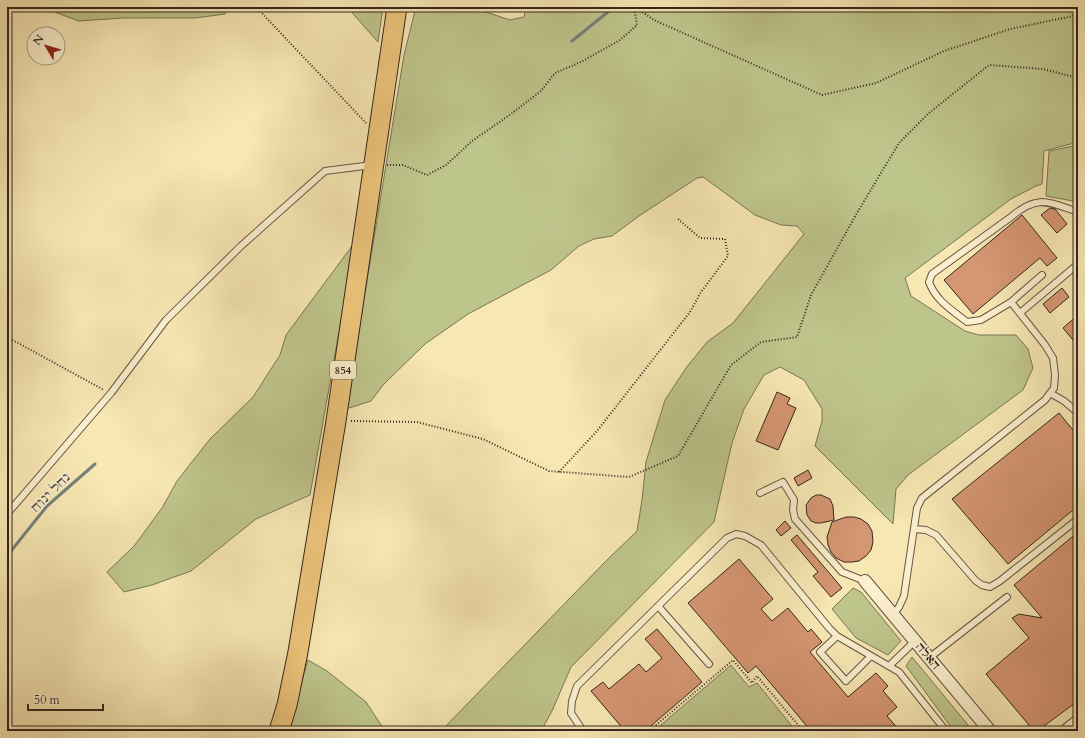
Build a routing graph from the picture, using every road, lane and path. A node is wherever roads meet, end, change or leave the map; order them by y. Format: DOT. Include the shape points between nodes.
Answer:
graph roads {
  1 [pos="256,7"];
  2 [pos="397,7"];
  3 [pos="635,7"];
  4 [pos="1078,15"];
  5 [pos="1078,78"];
  6 [pos="378,135"];
  7 [pos="374,165"];
  8 [pos="1078,212"];
  9 [pos="677,218"];
  10 [pos="1078,264"];
  11 [pos="1042,275"];
  12 [pos="1011,302"];
  13 [pos="1020,313"];
  14 [pos="7,337"];
  15 [pos="111,393"];
  16 [pos="1050,393"];
  17 [pos="1078,413"];
  18 [pos="336,421"];
  19 [pos="559,472"];
  20 [pos="760,493"];
  21 [pos="7,514"];
  22 [pos="1078,519"];
  23 [pos="914,530"];
  24 [pos="865,581"];
  25 [pos="1007,597"];
  26 [pos="658,606"];
  27 [pos="893,615"];
  28 [pos="837,636"];
  29 [pos="915,641"];
  30 [pos="871,656"];
  31 [pos="930,658"];
  32 [pos="708,664"];
  33 [pos="889,666"];
  34 [pos="1078,723"];
  35 [pos="279,731"];
  36 [pos="583,731"];
  37 [pos="649,731"];
  38 [pos="803,731"];
  39 [pos="946,731"];
  40 [pos="990,731"];
  41 [pos="1068,731"];
  1 -- 6 [label="path"];
  2 -- 6 [label="main road, 854"];
  3 -- 4 [label="path" via="654,20 822,95 876,83 944,51 1010,29"];
  3 -- 7 [label="path" via="637,25 620,40 555,73 541,91 472,142 446,165 427,175 403,165"];
  5 -- 19 [label="path" via="1043,69 989,65 929,113 899,143 811,295 797,337 761,342 731,365 678,456 629,476"];
  6 -- 7 [label="main road, 854"];
  7 -- 15 [label="lane" via="325,171 241,246 166,320"];
  7 -- 18 [label="main road, 854"];
  8 -- 12 [label="lane" via="1047,201 1022,207 932,274 929,282 937,298 967,322 981,320"];
  9 -- 19 [label="path" via="700,238 725,240 728,256 701,292 690,312 597,431"];
  10 -- 13 [label="lane"];
  11 -- 12 [label="lane"];
  12 -- 13 [label="lane"];
  13 -- 16 [label="lane" via="1053,358 1054,388"];
  14 -- 15 [label="path"];
  15 -- 21 [label="lane"];
  16 -- 17 [label="lane"];
  16 -- 23 [label="lane" via="1045,400 922,498 917,508"];
  18 -- 19 [label="path" via="417,422 483,439 549,471"];
  18 -- 35 [label="main road, 854" via="297,659"];
  20 -- 24 [label="lane" via="783,482 794,500 795,519 842,572"];
  22 -- 23 [label="lane" via="990,587 976,581 936,535 926,530"];
  23 -- 27 [label="lane" via="904,596"];
  24 -- 27 [label="street, האלה"];
  25 -- 31 [label="lane"];
  26 -- 28 [label="lane" via="727,538 736,534 761,545"];
  26 -- 32 [label="lane"];
  26 -- 36 [label="lane" via="577,686 571,713"];
  27 -- 29 [label="street, האלה"];
  28 -- 30 [label="lane"];
  28 -- 30 [label="lane" via="820,652 846,681"];
  29 -- 31 [label="street, האלה"];
  29 -- 33 [label="lane"];
  30 -- 33 [label="lane"];
  31 -- 40 [label="street, האלה"];
  33 -- 39 [label="lane" via="899,672"];
  34 -- 41 [label="street"];
  37 -- 38 [label="path" via="733,660 752,683 757,676"];
}
